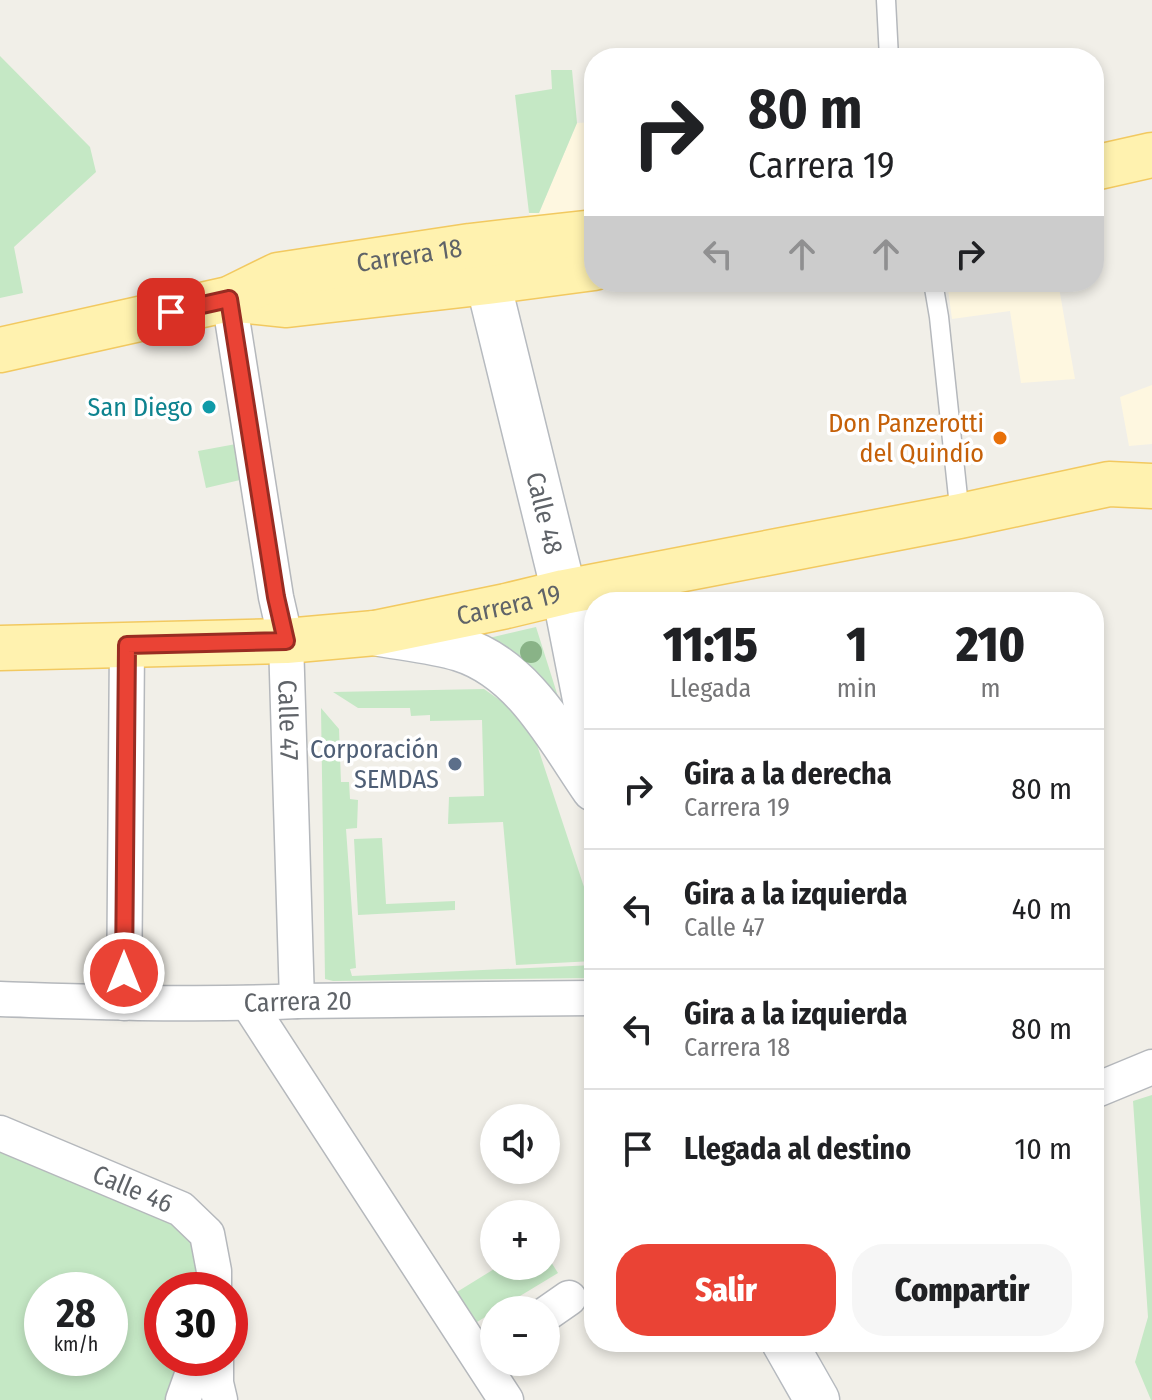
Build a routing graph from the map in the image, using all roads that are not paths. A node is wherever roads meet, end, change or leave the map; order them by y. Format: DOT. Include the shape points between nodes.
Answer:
graph roads {
  1 [pos="886,0"];
  2 [pos="888,48"];
  3 [pos="1152,155"];
  4 [pos="1104,166"];
  5 [pos="584,233"];
  6 [pos="584,269"];
  7 [pos="488,282"];
  8 [pos="934,292"];
  9 [pos="229,299"];
  10 [pos="0,350"];
  11 [pos="1152,486"];
  12 [pos="960,516"];
  13 [pos="564,592"];
  14 [pos="375,633"];
  15 [pos="286,641"];
  16 [pos="127,645"];
  17 [pos="0,648"];
  18 [pos="584,694"];
  19 [pos="584,774"];
  20 [pos="584,998"];
  21 [pos="0,999"];
  22 [pos="297,1001"];
  23 [pos="124,1003"];
  24 [pos="248,1003"];
  25 [pos="1152,1067"];
  26 [pos="1104,1087"];
  27 [pos="0,1133"];
  28 [pos="214,1272"];
  29 [pos="480,1344"];
  30 [pos="790,1352"];
  31 [pos="192,1376"];
  32 [pos="216,1376"];
  33 [pos="496,1376"];
  34 [pos="183,1400"];
  35 [pos="220,1400"];
  36 [pos="506,1400"];
  37 [pos="817,1400"];
  1 -- 2 [label="lane"];
  3 -- 4 [label="main road"];
  5 -- 9 [label="main road, Carrera 18" via="278,275"];
  6 -- 7 [label="main road, Carrera 18"];
  7 -- 9 [label="main road, Carrera 18" via="287,305"];
  7 -- 13 [label="street, Calle 48"];
  8 -- 12 [label="lane"];
  9 -- 10 [label="main road, Carrera 18"];
  9 -- 15 [label="street, Calle 47"];
  11 -- 12 [label="main road, Carrera 19" via="1109,484"];
  12 -- 13 [label="main road, Carrera 19"];
  13 -- 14 [label="main road, Carrera 19"];
  13 -- 18 [label="street, Calle 48"];
  14 -- 15 [label="main road, Carrera 19"];
  14 -- 19 [label="street" via="461,650 491,665 530,696"];
  15 -- 16 [label="main road, Carrera 19"];
  15 -- 22 [label="street, Calle 47"];
  16 -- 17 [label="main road, Carrera 19"];
  16 -- 23 [label="street"];
  20 -- 22 [label="street, Carrera 20"];
  21 -- 23 [label="street, Carrera 20"];
  22 -- 24 [label="street, Carrera 20"];
  23 -- 24 [label="street, Carrera 20"];
  24 -- 29 [label="street"];
  25 -- 26 [label="street"];
  27 -- 28 [label="street, Calle 46" via="181,1209 207,1234"];
  30 -- 37 [label="street"];
  31 -- 34 [label="street"];
  32 -- 35 [label="street"];
  33 -- 36 [label="street"];
}
